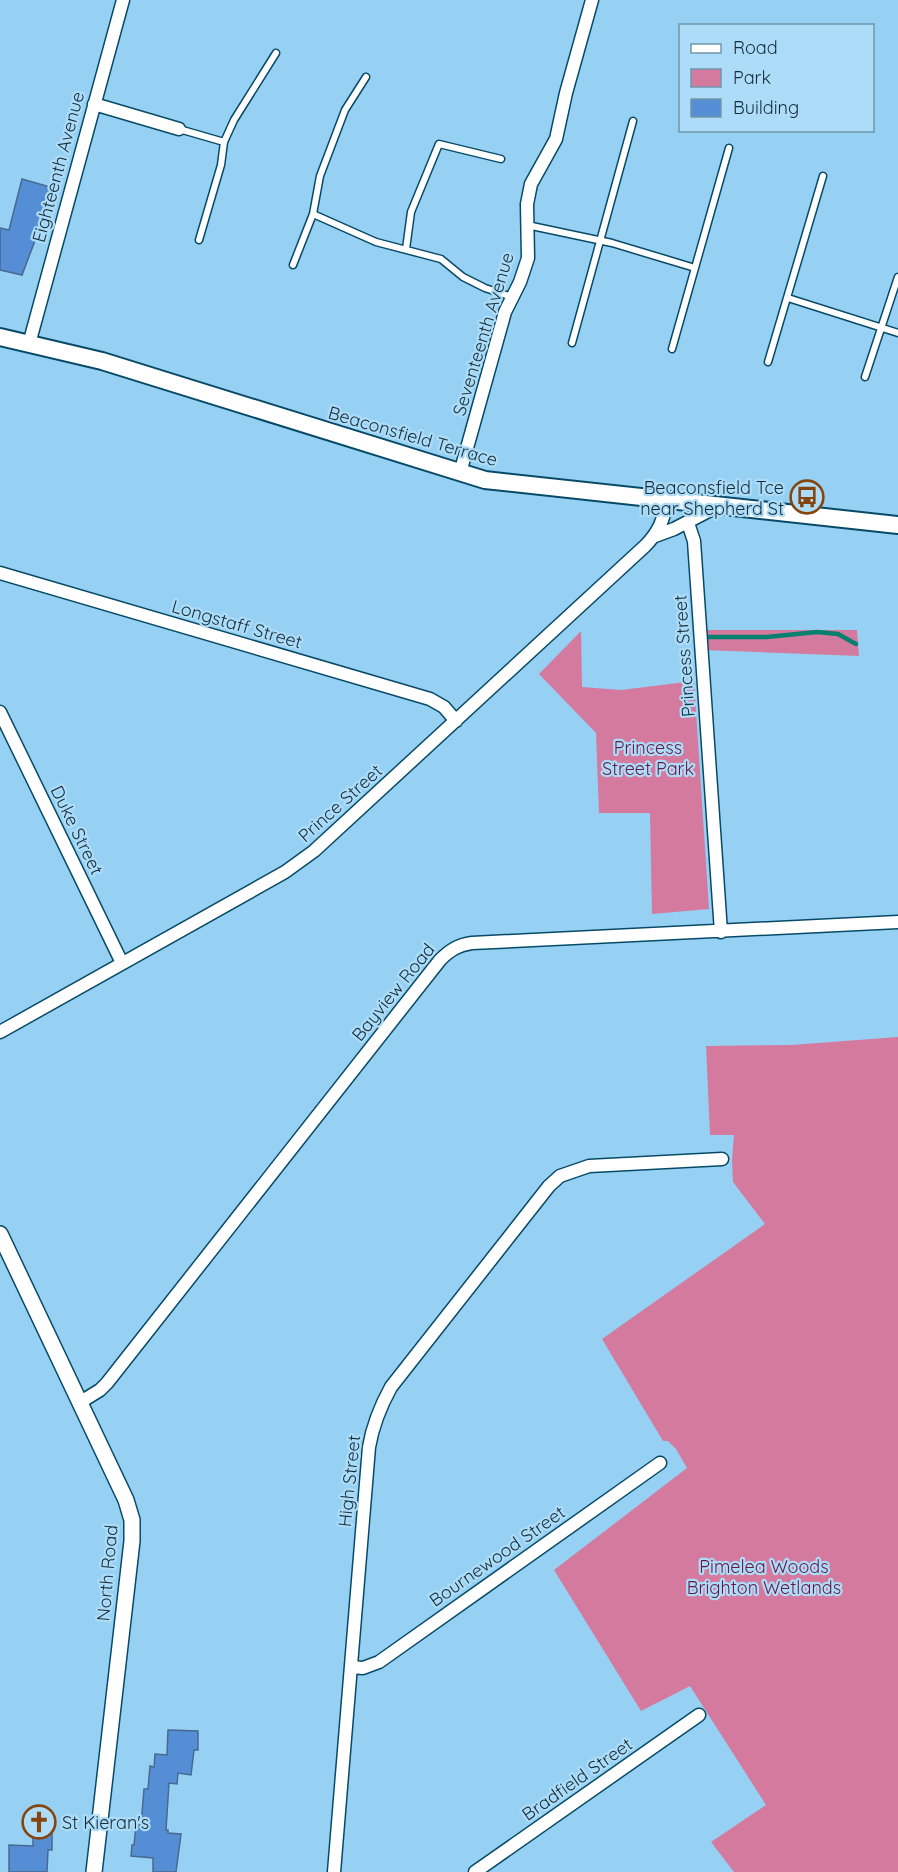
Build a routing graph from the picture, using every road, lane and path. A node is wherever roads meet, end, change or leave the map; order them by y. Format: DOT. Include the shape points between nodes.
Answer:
graph roads {
  1 [pos="123,0"];
  2 [pos="592,0"];
  3 [pos="276,52"];
  4 [pos="366,76"];
  5 [pos="94,104"];
  6 [pos="633,122"];
  7 [pos="179,129"];
  8 [pos="224,142"];
  9 [pos="729,148"];
  10 [pos="501,159"];
  11 [pos="823,176"];
  12 [pos="313,214"];
  13 [pos="526,225"];
  14 [pos="199,240"];
  15 [pos="600,241"];
  16 [pos="406,249"];
  17 [pos="293,265"];
  18 [pos="695,268"];
  19 [pos="898,277"];
  20 [pos="512,297"];
  21 [pos="788,298"];
  22 [pos="882,327"];
  23 [pos="898,333"];
  24 [pos="0,338"];
  25 [pos="572,343"];
  26 [pos="29,344"];
  27 [pos="672,349"];
  28 [pos="768,362"];
  29 [pos="865,377"];
  30 [pos="460,473"];
  31 [pos="667,500"];
  32 [pos="718,506"];
  33 [pos="688,523"];
  34 [pos="898,525"];
  35 [pos="655,536"];
  36 [pos="0,573"];
  37 [pos="0,712"];
  38 [pos="456,721"];
  39 [pos="898,922"];
  40 [pos="721,932"];
  41 [pos="122,963"];
  42 [pos="0,1032"];
  43 [pos="722,1159"];
  44 [pos="0,1234"];
  45 [pos="79,1403"];
  46 [pos="660,1463"];
  47 [pos="351,1667"];
  48 [pos="699,1715"];
  49 [pos="94,1872"];
  50 [pos="334,1872"];
  51 [pos="475,1872"];
  1 -- 5 [label="street, Eighteenth Avenue"];
  2 -- 13 [label="street, Seventeenth Avenue" via="556,139 531,184"];
  3 -- 8 [label="lane"];
  4 -- 12 [label="lane" via="345,110 320,176"];
  5 -- 7 [label="street"];
  5 -- 26 [label="street, Eighteenth Avenue"];
  6 -- 15 [label="lane"];
  7 -- 8 [label="lane"];
  8 -- 14 [label="lane"];
  9 -- 18 [label="lane"];
  10 -- 16 [label="lane" via="439,144 411,212"];
  11 -- 21 [label="lane"];
  12 -- 16 [label="lane" via="376,242"];
  12 -- 17 [label="lane"];
  13 -- 15 [label="lane"];
  13 -- 20 [label="street, Seventeenth Avenue" via="528,258"];
  15 -- 18 [label="lane"];
  15 -- 25 [label="lane"];
  16 -- 20 [label="lane" via="441,259 463,277"];
  18 -- 27 [label="lane"];
  19 -- 22 [label="lane"];
  20 -- 30 [label="street, Seventeenth Avenue"];
  21 -- 22 [label="lane"];
  21 -- 28 [label="lane"];
  22 -- 23 [label="lane"];
  22 -- 29 [label="lane"];
  24 -- 26 [label="main road, Beaconsfield Terrace"];
  26 -- 30 [label="main road, Beaconsfield Terrace" via="102,361"];
  30 -- 31 [label="main road, Beaconsfield Terrace" via="512,484"];
  31 -- 32 [label="main road, Beaconsfield Terrace"];
  31 -- 35 [label="street, Prince Street"];
  32 -- 33 [label="street, Prince Street"];
  32 -- 34 [label="main road, Beaconsfield Terrace"];
  33 -- 35 [label="street, Prince Street"];
  33 -- 40 [label="street, Princess Street" via="694,541"];
  35 -- 38 [label="street, Prince Street"];
  36 -- 38 [label="street, Longstaff Street" via="430,699"];
  37 -- 41 [label="street, Duke Street"];
  38 -- 41 [label="street, Prince Street" via="336,833 285,872"];
  39 -- 40 [label="street, Bayview Road"];
  40 -- 45 [label="street, Bayview Road" via="472,943 448,952 107,1383"];
  41 -- 42 [label="street, Prince Street"];
  43 -- 47 [label="street, High Street" via="589,1166 560,1176 391,1387 376,1417 369,1447"];
  44 -- 45 [label="street, North Road"];
  45 -- 49 [label="street, North Road" via="126,1500 133,1530"];
  46 -- 47 [label="street, Bournewood Street" via="379,1662 363,1668"];
  47 -- 50 [label="street, High Street"];
  48 -- 51 [label="street, Bradfield Street"];
}
